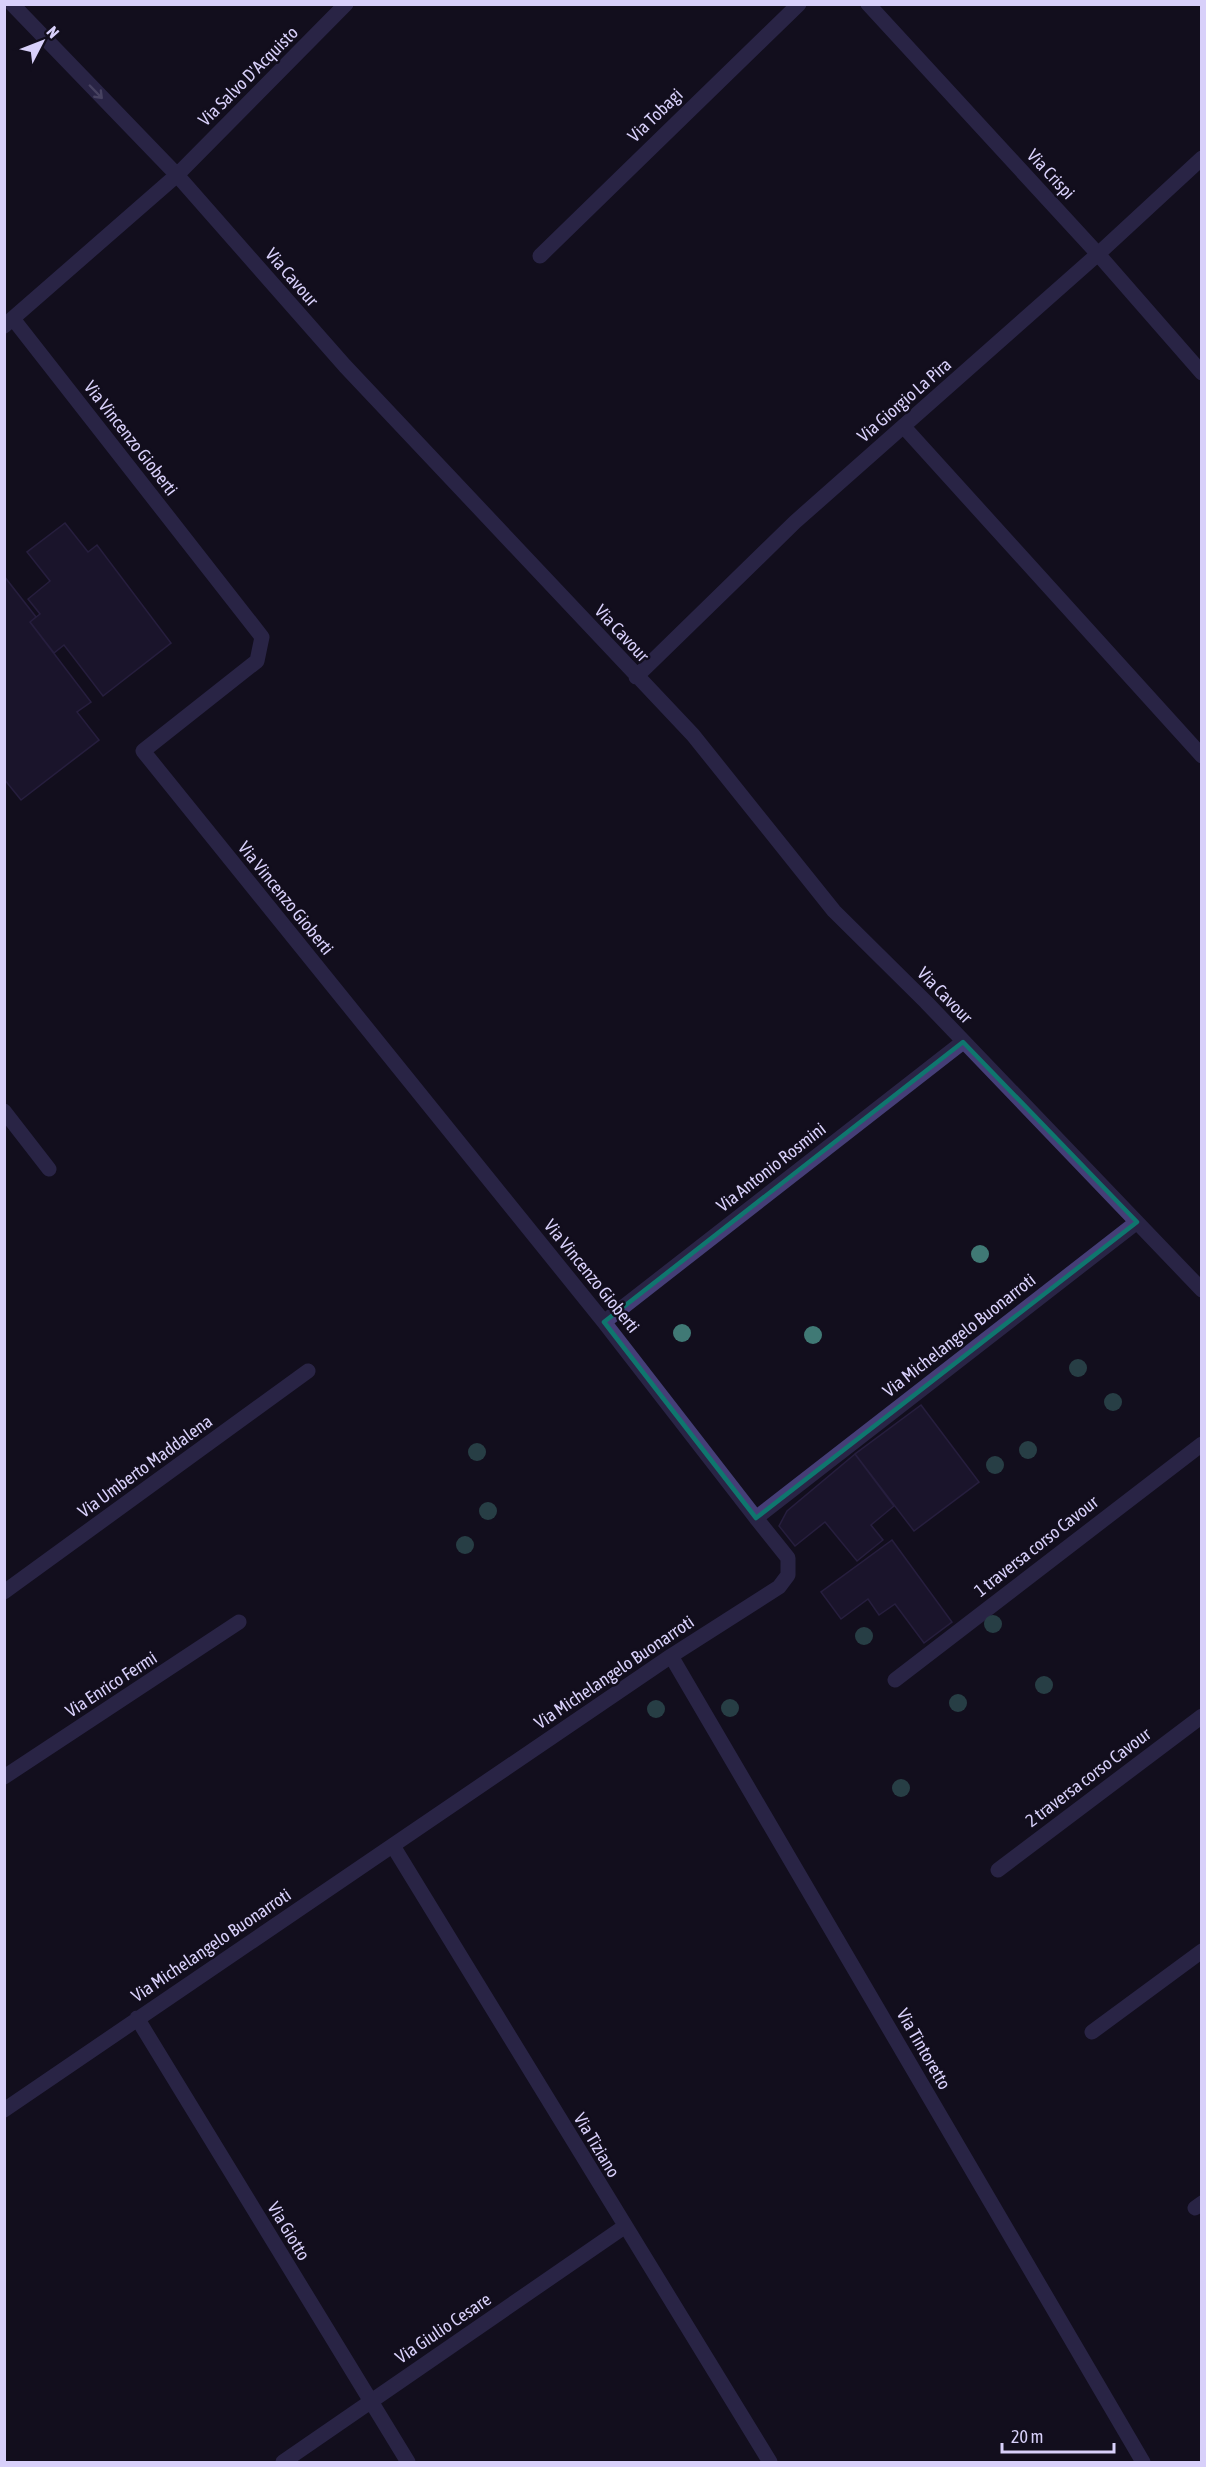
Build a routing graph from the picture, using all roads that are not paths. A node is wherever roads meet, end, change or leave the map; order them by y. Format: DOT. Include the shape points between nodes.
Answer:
graph roads {
  1 [pos="12,4"];
  2 [pos="346,4"];
  3 [pos="799,4"];
  4 [pos="868,4"];
  5 [pos="1202,158"];
  6 [pos="177,175"];
  7 [pos="1098,254"];
  8 [pos="540,256"];
  9 [pos="9,323"];
  10 [pos="1202,373"];
  11 [pos="903,427"];
  12 [pos="636,677"];
  13 [pos="1202,756"];
  14 [pos="963,1042"];
  15 [pos="4,1111"];
  16 [pos="49,1169"];
  17 [pos="1137,1222"];
  18 [pos="1196,1273"];
  19 [pos="1202,1290"];
  20 [pos="604,1322"];
  21 [pos="308,1371"];
  22 [pos="1202,1444"];
  23 [pos="756,1518"];
  24 [pos="4,1592"];
  25 [pos="239,1622"];
  26 [pos="671,1656"];
  27 [pos="895,1680"];
  28 [pos="1202,1716"];
  29 [pos="4,1777"];
  30 [pos="393,1846"];
  31 [pos="998,1870"];
  32 [pos="1202,1951"];
  33 [pos="137,2018"];
  34 [pos="1092,2032"];
  35 [pos="4,2110"];
  36 [pos="624,2227"];
  37 [pos="370,2402"];
  38 [pos="283,2463"];
  39 [pos="408,2463"];
  40 [pos="770,2463"];
  41 [pos="1143,2463"];
  1 -- 6 [label="street, Via Cavour, one-way"];
  2 -- 6 [label="street, Via Salvo D'Acquisto"];
  3 -- 8 [label="street, Via Tobagi"];
  4 -- 7 [label="street, Via Crispi"];
  5 -- 7 [label="street, Via Giorgio La Pira"];
  6 -- 9 [label="street, Via Salvo D'Acquisto"];
  6 -- 12 [label="street, Via Cavour" via="345,366"];
  7 -- 10 [label="street, Via Crispi"];
  7 -- 11 [label="street, Via Giorgio La Pira"];
  9 -- 20 [label="street, Via Vincenzo Gioberti" via="262,637 257,661 143,751"];
  11 -- 12 [label="street, Via Giorgio La Pira" via="795,522"];
  11 -- 13 [label="street"];
  12 -- 14 [label="street, Via Cavour" via="693,735 834,911"];
  14 -- 17 [label="street, Via Cavour"];
  14 -- 20 [label="street, Via Antonio Rosmini"];
  15 -- 16 [label="street"];
  17 -- 18 [label="street, Via Cavour"];
  17 -- 23 [label="street, Via Michelangelo Buonarroti"];
  18 -- 19 [label="street, Via Cavour"];
  20 -- 23 [label="street, Via Vincenzo Gioberti"];
  21 -- 24 [label="street, Via Umberto Maddalena"];
  22 -- 27 [label="street, 1 traversa corso Cavour"];
  23 -- 26 [label="street, Via Michelangelo Buonarroti" via="788,1558 788,1575 779,1587"];
  25 -- 29 [label="street, Via Enrico Fermi"];
  26 -- 30 [label="street, Via Michelangelo Buonarroti"];
  26 -- 41 [label="street, Via Tintoretto"];
  28 -- 31 [label="street, 2 traversa corso Cavour"];
  30 -- 33 [label="street, Via Michelangelo Buonarroti"];
  30 -- 36 [label="street, Via Tiziano"];
  32 -- 34 [label="street"];
  33 -- 35 [label="street, Via Michelangelo Buonarroti"];
  33 -- 37 [label="street, Via Giotto"];
  36 -- 37 [label="street, Via Giulio Cesare"];
  36 -- 40 [label="street, Via Tiziano"];
  37 -- 38 [label="street, Via Giulio Cesare"];
  37 -- 39 [label="street, Via Giotto"];
}
